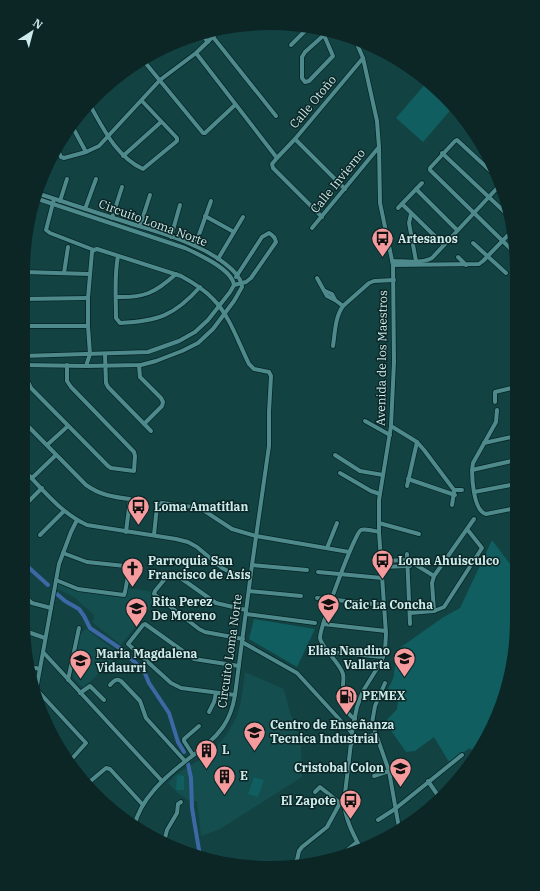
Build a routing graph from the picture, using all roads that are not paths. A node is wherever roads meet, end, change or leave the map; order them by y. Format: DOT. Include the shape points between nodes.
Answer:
graph roads {
  1 [pos="304,32"];
  2 [pos="320,36"];
  3 [pos="213,37"];
  4 [pos="326,37"];
  5 [pos="205,39"];
  6 [pos="208,42"];
  7 [pos="291,45"];
  8 [pos="358,47"];
  9 [pos="196,53"];
  10 [pos="362,58"];
  11 [pos="147,64"];
  12 [pos="160,80"];
  13 [pos="142,101"];
  14 [pos="235,105"];
  15 [pos="93,109"];
  16 [pos="276,116"];
  17 [pos="161,122"];
  18 [pos="75,131"];
  19 [pos="108,137"];
  20 [pos="295,140"];
  21 [pos="379,147"];
  22 [pos="86,152"];
  23 [pos="60,154"];
  24 [pos="442,154"];
  25 [pos="123,156"];
  26 [pos="277,158"];
  27 [pos="487,167"];
  28 [pos="67,179"];
  29 [pos="96,179"];
  30 [pos="422,183"];
  31 [pos="122,187"];
  32 [pos="345,188"];
  33 [pos="416,189"];
  34 [pos="496,189"];
  35 [pos="150,195"];
  36 [pos="488,197"];
  37 [pos="41,198"];
  38 [pos="53,201"];
  39 [pos="60,201"];
  40 [pos="211,201"];
  41 [pos="402,204"];
  42 [pos="180,205"];
  43 [pos="398,208"];
  44 [pos="85,209"];
  45 [pos="502,210"];
  46 [pos="473,212"];
  47 [pos="411,214"];
  48 [pos="205,216"];
  49 [pos="244,217"];
  50 [pos="322,217"];
  51 [pos="112,218"];
  52 [pos="142,227"];
  53 [pos="312,228"];
  54 [pos="457,230"];
  55 [pos="234,232"];
  56 [pos="143,233"];
  57 [pos="507,236"];
  58 [pos="170,237"];
  59 [pos="503,241"];
  60 [pos="474,243"];
  61 [pos="444,245"];
  62 [pos="195,246"];
  63 [pos="508,246"];
  64 [pos="68,247"];
  65 [pos="94,250"];
  66 [pos="118,256"];
  67 [pos="488,256"];
  68 [pos="458,257"];
  69 [pos="218,259"];
  70 [pos="416,261"];
  71 [pos="429,262"];
  72 [pos="392,263"];
  73 [pos="467,265"];
  74 [pos="30,272"];
  75 [pos="64,273"];
  76 [pos="506,273"];
  77 [pos="89,274"];
  78 [pos="176,274"];
  79 [pos="237,275"];
  80 [pos="317,278"];
  81 [pos="394,280"];
  82 [pos="234,282"];
  83 [pos="242,282"];
  84 [pos="200,287"];
  85 [pos="116,297"];
  86 [pos="88,298"];
  87 [pos="30,299"];
  88 [pos="219,306"];
  89 [pos="343,306"];
  90 [pos="224,314"];
  91 [pos="30,326"];
  92 [pos="88,326"];
  93 [pos="333,346"];
  94 [pos="90,354"];
  95 [pos="105,354"];
  96 [pos="30,356"];
  97 [pos="30,365"];
  98 [pos="67,365"];
  99 [pos="138,365"];
  100 [pos="86,366"];
  101 [pos="105,366"];
  102 [pos="30,386"];
  103 [pos="510,388"];
  104 [pos="495,402"];
  105 [pos="497,410"];
  106 [pos="365,421"];
  107 [pos="144,424"];
  108 [pos="68,426"];
  109 [pos="391,426"];
  110 [pos="30,427"];
  111 [pos="151,431"];
  112 [pos="390,435"];
  113 [pos="510,437"];
  114 [pos="417,442"];
  115 [pos="484,443"];
  116 [pos="48,445"];
  117 [pos="56,455"];
  118 [pos="335,455"];
  119 [pos="510,461"];
  120 [pos="472,470"];
  121 [pos="340,473"];
  122 [pos="383,475"];
  123 [pos="32,478"];
  124 [pos="408,479"];
  125 [pos="510,485"];
  126 [pos="407,486"];
  127 [pos="42,488"];
  128 [pos="462,490"];
  129 [pos="454,492"];
  130 [pos="474,492"];
  131 [pos="380,494"];
  132 [pos="30,500"];
  133 [pos="452,505"];
  134 [pos="510,509"];
  135 [pos="64,511"];
  136 [pos="474,519"];
  137 [pos="77,520"];
  138 [pos="337,523"];
  139 [pos="379,523"];
  140 [pos="467,528"];
  141 [pos="126,532"];
  142 [pos="379,532"];
  143 [pos="419,534"];
  144 [pos="40,535"];
  145 [pos="154,535"];
  146 [pos="256,536"];
  147 [pos="327,548"];
  148 [pos="349,552"];
  149 [pos="63,553"];
  150 [pos="407,554"];
  151 [pos="408,560"];
  152 [pos="381,561"];
  153 [pos="252,565"];
  154 [pos="408,566"];
  155 [pos="416,566"];
  156 [pos="381,567"];
  157 [pos="307,570"];
  158 [pos="318,572"];
  159 [pos="341,574"];
  160 [pos="250,576"];
  161 [pos="434,576"];
  162 [pos="382,578"];
  163 [pos="56,580"];
  164 [pos="249,591"];
  165 [pos="302,596"];
  166 [pos="317,598"];
  167 [pos="332,599"];
  168 [pos="30,601"];
  169 [pos="384,606"];
  170 [pos="51,608"];
  171 [pos="434,611"];
  172 [pos="246,612"];
  173 [pos="410,613"];
  174 [pos="315,623"];
  175 [pos="323,624"];
  176 [pos="410,624"];
  177 [pos="79,628"];
  178 [pos="386,631"];
  179 [pos="31,633"];
  180 [pos="45,638"];
  181 [pos="242,640"];
  182 [pos="43,652"];
  183 [pos="329,652"];
  184 [pos="383,657"];
  185 [pos="239,666"];
  186 [pos="35,667"];
  187 [pos="40,668"];
  188 [pos="68,680"];
  189 [pos="38,683"];
  190 [pos="385,683"];
  191 [pos="110,685"];
  192 [pos="80,693"];
  193 [pos="216,693"];
  194 [pos="235,695"];
  195 [pos="42,696"];
  196 [pos="104,700"];
  197 [pos="208,712"];
  198 [pos="354,719"];
  199 [pos="199,726"];
  200 [pos="352,734"];
  201 [pos="376,734"];
  202 [pos="351,743"];
  203 [pos="193,755"];
  204 [pos="462,756"];
  205 [pos="73,758"];
  206 [pos="185,761"];
  207 [pos="389,771"];
  208 [pos="374,776"];
  209 [pos="91,780"];
  210 [pos="162,781"];
  211 [pos="428,781"];
  212 [pos="315,792"];
  213 [pos="436,794"];
  214 [pos="182,802"];
  215 [pos="342,802"];
  216 [pos="143,805"];
  217 [pos="395,809"];
  218 [pos="135,820"];
  219 [pos="378,820"];
  220 [pos="398,824"];
  221 [pos="165,837"];
  222 [pos="357,842"];
  223 [pos="352,846"];
  224 [pos="297,859"];
  1 -- 7 [label="street"];
  2 -- 4 [label="street" via="302,57 302,78 305,82 333,56"];
  3 -- 6 [label="street"];
  3 -- 16 [label="street"];
  5 -- 6 [label="street"];
  6 -- 9 [label="street"];
  8 -- 10 [label="street, Avenida de los Maestros"];
  9 -- 12 [label="street"];
  9 -- 14 [label="street"];
  10 -- 20 [label="street, Calle Otoño"];
  10 -- 21 [label="street, Avenida de los Maestros" via="377,121"];
  11 -- 12 [label="street"];
  12 -- 13 [label="street"];
  12 -- 14 [label="street" via="203,133"];
  13 -- 17 [label="street"];
  13 -- 19 [label="street"];
  14 -- 26 [label="street"];
  15 -- 19 [label="street"];
  17 -- 25 [label="street"];
  17 -- 25 [label="street" via="177,138 176,142 143,169"];
  18 -- 22 [label="street"];
  19 -- 22 [label="street" via="99,146"];
  19 -- 25 [label="street"];
  20 -- 26 [label="street, Calle Otoño"];
  20 -- 32 [label="street"];
  21 -- 32 [label="street, Calle Invierno"];
  21 -- 72 [label="street, Avenida de los Maestros" via="380,203"];
  22 -- 23 [label="street" via="62,158"];
  24 -- 27 [label="street" via="457,140"];
  24 -- 36 [label="street"];
  24 -- 46 [label="street" via="430,170"];
  26 -- 50 [label="street" via="272,164 273,168"];
  28 -- 39 [label="street"];
  29 -- 44 [label="street"];
  30 -- 33 [label="street"];
  31 -- 51 [label="street"];
  32 -- 50 [label="street, Calle Invierno"];
  33 -- 41 [label="street"];
  33 -- 54 [label="street"];
  34 -- 36 [label="street"];
  35 -- 52 [label="street"];
  36 -- 45 [label="street"];
  36 -- 46 [label="street"];
  37 -- 38 [label="street, Circuito Loma Norte"];
  38 -- 39 [label="street, Circuito Loma Norte"];
  38 -- 56 [label="street, Circuito Loma Norte"];
  38 -- 65 [label="street" via="46,230"];
  39 -- 44 [label="street, Circuito Loma Norte"];
  40 -- 48 [label="street"];
  41 -- 43 [label="street"];
  41 -- 47 [label="street"];
  42 -- 58 [label="street"];
  44 -- 51 [label="street, Circuito Loma Norte"];
  46 -- 54 [label="street"];
  46 -- 59 [label="street"];
  47 -- 61 [label="street"];
  47 -- 70 [label="street" via="409,223"];
  48 -- 55 [label="street"];
  48 -- 62 [label="street"];
  49 -- 55 [label="street"];
  50 -- 53 [label="street, Calle Invierno"];
  51 -- 52 [label="street, Circuito Loma Norte"];
  52 -- 56 [label="street"];
  52 -- 58 [label="street, Circuito Loma Norte"];
  54 -- 61 [label="street"];
  55 -- 69 [label="street"];
  56 -- 82 [label="street, Circuito Loma Norte" via="199,255 224,270"];
  57 -- 59 [label="street"];
  58 -- 62 [label="street, Circuito Loma Norte"];
  59 -- 63 [label="street"];
  59 -- 67 [label="street"];
  60 -- 67 [label="street"];
  61 -- 71 [label="street"];
  62 -- 69 [label="street, Circuito Loma Norte"];
  64 -- 75 [label="street"];
  65 -- 66 [label="street"];
  65 -- 77 [label="street"];
  66 -- 78 [label="street"];
  66 -- 85 [label="street"];
  67 -- 73 [label="street" via="479,264"];
  67 -- 76 [label="street"];
  68 -- 73 [label="street"];
  69 -- 79 [label="street, Circuito Loma Norte"];
  70 -- 71 [label="street"];
  70 -- 72 [label="street"];
  71 -- 72 [label="street"];
  71 -- 73 [label="street"];
  72 -- 81 [label="street, Avenida de los Maestros"];
  74 -- 75 [label="street"];
  75 -- 77 [label="street"];
  77 -- 86 [label="street"];
  78 -- 84 [label="street"];
  78 -- 85 [label="street" via="152,292 133,298"];
  79 -- 82 [label="street"];
  79 -- 83 [label="street, Circuito Loma Norte"];
  79 -- 83 [label="street" via="262,236 269,233 273,235 276,242 251,278"];
  80 -- 89 [label="street" via="327,296"];
  81 -- 89 [label="street" via="369,283"];
  81 -- 109 [label="street, Avenida de los Maestros"];
  82 -- 83 [label="street"];
  82 -- 88 [label="street"];
  83 -- 90 [label="street" via="241,290"];
  84 -- 85 [label="street" via="180,307 164,316 144,321 120,323 116,318"];
  84 -- 88 [label="street"];
  86 -- 87 [label="street"];
  86 -- 92 [label="street"];
  88 -- 90 [label="street"];
  88 -- 95 [label="street" via="195,332 179,341 148,352"];
  89 -- 93 [label="street" via="336,324"];
  90 -- 99 [label="street" via="198,343 156,361"];
  90 -- 146 [label="street, Circuito Loma Norte" via="248,364 254,369 269,372 271,376 270,446"];
  91 -- 92 [label="street"];
  92 -- 94 [label="street"];
  94 -- 95 [label="street"];
  94 -- 96 [label="street"];
  94 -- 100 [label="street"];
  95 -- 101 [label="street"];
  97 -- 98 [label="street"];
  98 -- 100 [label="street"];
  98 -- 108 [label="street" via="67,380 71,387 135,454 134,471 108,466"];
  99 -- 101 [label="street"];
  99 -- 107 [label="street" via="140,377 163,402"];
  100 -- 101 [label="street"];
  101 -- 107 [label="street" via="108,387"];
  102 -- 108 [label="street"];
  103 -- 104 [label="street" via="495,392"];
  105 -- 115 [label="street" via="496,422"];
  106 -- 112 [label="street"];
  107 -- 111 [label="street"];
  108 -- 116 [label="street"];
  109 -- 112 [label="street, Avenida de los Maestros"];
  109 -- 114 [label="street"];
  110 -- 116 [label="street"];
  112 -- 122 [label="street, Avenida de los Maestros"];
  113 -- 115 [label="street"];
  114 -- 124 [label="street"];
  114 -- 129 [label="street"];
  115 -- 120 [label="street" via="475,458"];
  116 -- 117 [label="street"];
  117 -- 123 [label="street"];
  117 -- 141 [label="street" via="94,490 106,496 130,499"];
  118 -- 122 [label="street" via="360,471"];
  119 -- 120 [label="street"];
  120 -- 130 [label="street"];
  121 -- 131 [label="street"];
  122 -- 131 [label="street, Avenida de los Maestros"];
  123 -- 127 [label="street"];
  124 -- 126 [label="street"];
  124 -- 129 [label="street"];
  125 -- 130 [label="street"];
  127 -- 132 [label="street"];
  127 -- 135 [label="street"];
  128 -- 129 [label="street"];
  129 -- 133 [label="street"];
  130 -- 134 [label="street" via="482,513"];
  131 -- 139 [label="street, Avenida de los Maestros"];
  135 -- 137 [label="street"];
  135 -- 144 [label="street"];
  136 -- 140 [label="street"];
  137 -- 141 [label="street" via="96,527"];
  137 -- 149 [label="street"];
  138 -- 147 [label="street"];
  139 -- 142 [label="street, Avenida de los Maestros"];
  139 -- 143 [label="street"];
  140 -- 161 [label="street"];
  140 -- 171 [label="street" via="482,549 446,605"];
  141 -- 145 [label="street"];
  142 -- 148 [label="street" via="360,530"];
  142 -- 152 [label="street, Avenida de los Maestros"];
  145 -- 146 [label="street" via="159,504 200,508 232,530"];
  145 -- 160 [label="street" via="188,542 222,568 232,573"];
  146 -- 147 [label="street"];
  146 -- 153 [label="street, Circuito Loma Norte"];
  147 -- 148 [label="street"];
  148 -- 159 [label="street"];
  149 -- 163 [label="street" via="58,564"];
  149 -- 163 [label="street" via="87,562 128,568 124,595 78,589"];
  150 -- 151 [label="street"];
  151 -- 152 [label="street"];
  151 -- 154 [label="street"];
  151 -- 155 [label="street"];
  152 -- 156 [label="street, Avenida de los Maestros"];
  153 -- 157 [label="street"];
  153 -- 160 [label="street, Circuito Loma Norte"];
  154 -- 155 [label="street"];
  154 -- 156 [label="street"];
  154 -- 173 [label="street"];
  155 -- 161 [label="street"];
  156 -- 162 [label="street, Avenida de los Maestros"];
  158 -- 159 [label="street"];
  159 -- 162 [label="street"];
  159 -- 167 [label="street"];
  160 -- 164 [label="street, Circuito Loma Norte"];
  161 -- 171 [label="street"];
  162 -- 169 [label="street, Avenida de los Maestros"];
  163 -- 170 [label="street"];
  164 -- 165 [label="street"];
  164 -- 172 [label="street, Circuito Loma Norte"];
  166 -- 167 [label="street"];
  167 -- 169 [label="street"];
  167 -- 175 [label="street"];
  168 -- 170 [label="street"];
  169 -- 178 [label="street, Avenida de los Maestros"];
  170 -- 180 [label="street"];
  171 -- 173 [label="street"];
  172 -- 174 [label="street"];
  172 -- 181 [label="street, Circuito Loma Norte"];
  172 -- 181 [label="street" via="216,603 172,573 168,574 154,594 199,629"];
  173 -- 176 [label="street"];
  175 -- 178 [label="street"];
  175 -- 183 [label="street" via="320,638"];
  177 -- 188 [label="street"];
  178 -- 184 [label="street, Avenida de los Maestros"];
  179 -- 180 [label="street"];
  180 -- 182 [label="street"];
  181 -- 185 [label="street, Circuito Loma Norte"];
  181 -- 200 [label="street" via="297,673"];
  182 -- 187 [label="street"];
  182 -- 188 [label="street"];
  183 -- 184 [label="street"];
  183 -- 198 [label="street" via="343,673 343,699 348,714"];
  184 -- 198 [label="street" via="363,691"];
  185 -- 193 [label="street" via="189,657 145,624 128,644 177,686"];
  185 -- 194 [label="street, Circuito Loma Norte"];
  186 -- 187 [label="street"];
  187 -- 189 [label="street"];
  188 -- 192 [label="street"];
  190 -- 201 [label="street" via="373,714 372,723"];
  191 -- 206 [label="street" via="114,680 121,681 140,701 146,718"];
  192 -- 196 [label="street" via="90,686"];
  192 -- 210 [label="street"];
  193 -- 194 [label="street"];
  193 -- 197 [label="street"];
  194 -- 203 [label="street, Circuito Loma Norte" via="224,726 210,742"];
  195 -- 205 [label="street" via="86,743"];
  198 -- 200 [label="street"];
  199 -- 203 [label="street" via="184,739"];
  200 -- 202 [label="street"];
  201 -- 202 [label="street"];
  201 -- 207 [label="street"];
  202 -- 215 [label="street"];
  203 -- 206 [label="street, Circuito Loma Norte"];
  204 -- 211 [label="street"];
  206 -- 210 [label="street, Circuito Loma Norte"];
  207 -- 208 [label="street"];
  207 -- 217 [label="street"];
  209 -- 216 [label="street" via="106,768 110,769"];
  210 -- 216 [label="street, Circuito Loma Norte"];
  211 -- 213 [label="street"];
  211 -- 217 [label="street"];
  212 -- 215 [label="street" via="320,787"];
  214 -- 221 [label="street" via="178,804 177,813"];
  215 -- 222 [label="street"];
  215 -- 224 [label="street" via="327,827 302,847"];
  216 -- 218 [label="street, Circuito Loma Norte"];
  217 -- 219 [label="street"];
  217 -- 220 [label="street"];
  222 -- 223 [label="street"];
}
